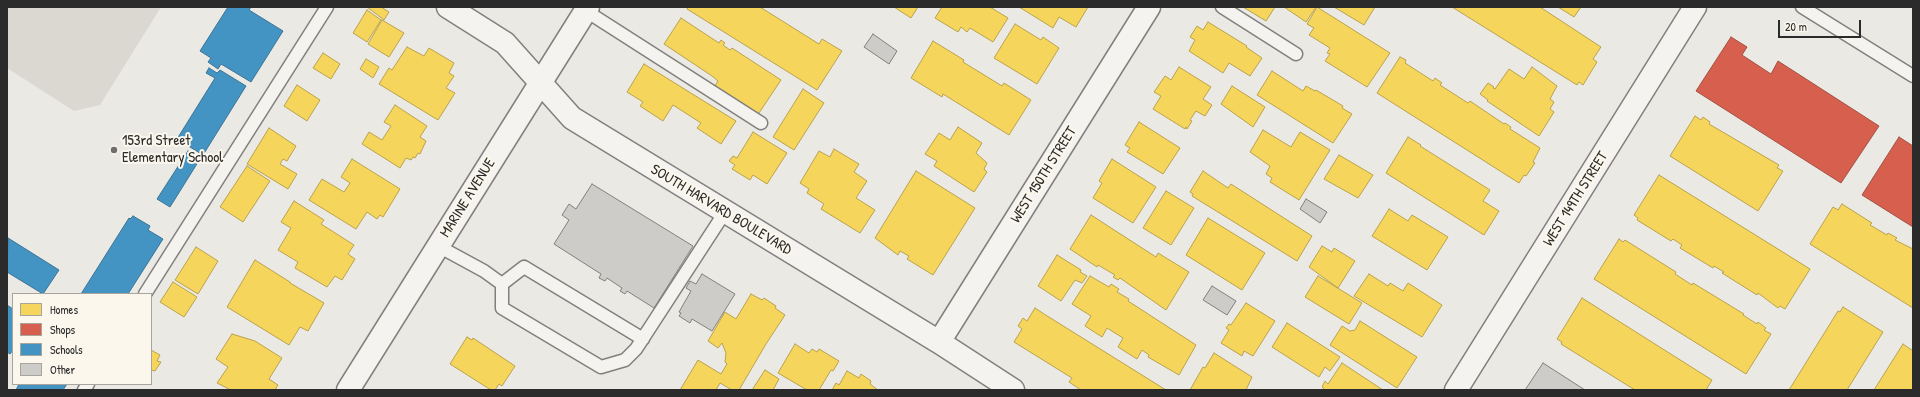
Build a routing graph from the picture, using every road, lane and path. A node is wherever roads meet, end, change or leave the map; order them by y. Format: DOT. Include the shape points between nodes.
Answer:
graph roads {
  1 [pos="327,7"];
  2 [pos="448,7"];
  3 [pos="1149,7"];
  4 [pos="1222,7"];
  5 [pos="1695,7"];
  6 [pos="1802,7"];
  7 [pos="587,9"];
  8 [pos="1296,54"];
  9 [pos="1913,76"];
  10 [pos="541,83"];
  11 [pos="762,123"];
  12 [pos="724,212"];
  13 [pos="438,246"];
  14 [pos="502,284"];
  15 [pos="146,293"];
  16 [pos="643,339"];
  17 [pos="939,342"];
  18 [pos="348,390"];
  19 [pos="1013,390"];
  20 [pos="1456,390"];
  1 -- 15 [label="lane"];
  2 -- 10 [label="street, SOUTH HARVARD BOULEVARD" via="505,43"];
  3 -- 17 [label="street, WEST 150TH STREET"];
  4 -- 8 [label="lane"];
  5 -- 20 [label="street, WEST 149TH STREET"];
  6 -- 9 [label="lane"];
  7 -- 10 [label="street, MARINE AVENUE"];
  7 -- 11 [label="lane"];
  10 -- 12 [label="street, SOUTH HARVARD BOULEVARD" via="572,118"];
  10 -- 13 [label="street, MARINE AVENUE"];
  12 -- 16 [label="lane"];
  12 -- 17 [label="street, SOUTH HARVARD BOULEVARD"];
  13 -- 14 [label="lane"];
  13 -- 18 [label="street, MARINE AVENUE"];
  14 -- 16 [label="lane" via="524,267"];
  14 -- 16 [label="lane" via="502,308 601,367 625,360"];
  17 -- 19 [label="street, SOUTH HARVARD BOULEVARD"];
}
